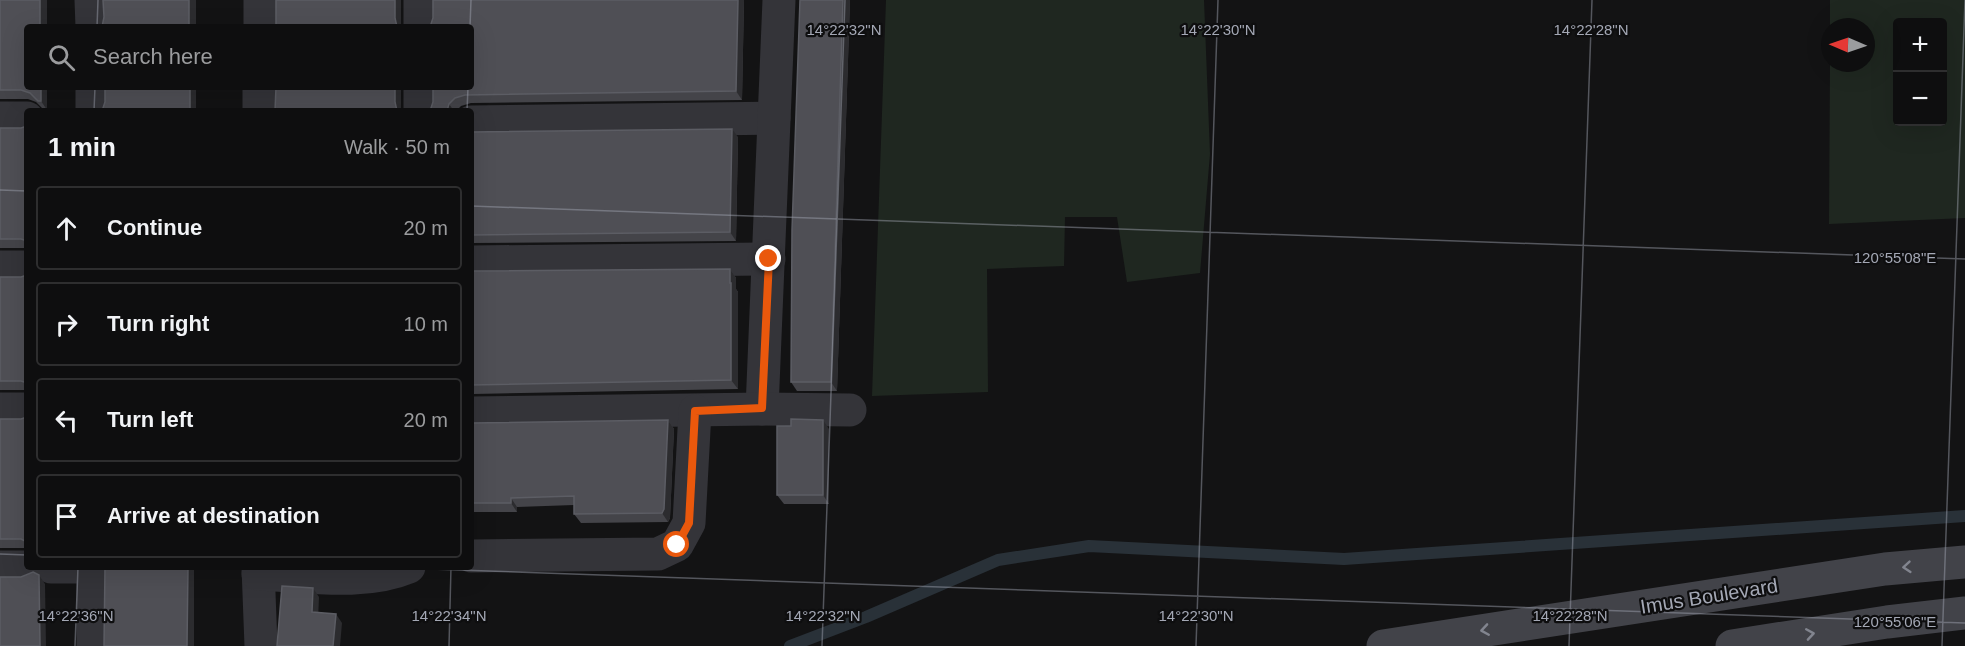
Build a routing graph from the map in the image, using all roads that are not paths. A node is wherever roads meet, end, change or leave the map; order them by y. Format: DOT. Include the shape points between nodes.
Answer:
graph roads {
  1 [pos="91,0"];
  2 [pos="260,0"];
  3 [pos="420,0"];
  4 [pos="779,0"];
  5 [pos="92,24"];
  6 [pos="260,24"];
  7 [pos="420,24"];
  8 [pos="92,90"];
  9 [pos="260,90"];
  10 [pos="420,90"];
  11 [pos="92,108"];
  12 [pos="259,108"];
  13 [pos="420,108"];
  14 [pos="0,118"];
  15 [pos="24,118"];
  16 [pos="774,118"];
  17 [pos="474,122"];
  18 [pos="769,259"];
  19 [pos="474,262"];
  20 [pos="0,267"];
  21 [pos="24,267"];
  22 [pos="762,408"];
  23 [pos="0,409"];
  24 [pos="24,409"];
  25 [pos="850,410"];
  26 [pos="695,411"];
  27 [pos="474,413"];
  28 [pos="474,556"];
  29 [pos="1965,562"];
  30 [pos="0,567"];
  31 [pos="24,567"];
  32 [pos="93,570"];
  33 [pos="402,570"];
  34 [pos="258,571"];
  35 [pos="1965,613"];
  36 [pos="93,646"];
  37 [pos="261,646"];
  38 [pos="1383,646"];
  39 [pos="1732,646"];
  1 -- 5 [label="street"];
  2 -- 6 [label="street"];
  3 -- 7 [label="street"];
  4 -- 16 [label="street"];
  8 -- 11 [label="street"];
  9 -- 12 [label="street"];
  10 -- 13 [label="street"];
  14 -- 15 [label="street"];
  16 -- 17 [label="street"];
  16 -- 18 [label="street"];
  18 -- 19 [label="street"];
  18 -- 22 [label="street"];
  20 -- 21 [label="street"];
  22 -- 25 [label="street"];
  22 -- 26 [label="street"];
  23 -- 24 [label="street"];
  26 -- 27 [label="street"];
  26 -- 28 [label="street" via="689,523 677,545 658,554"];
  29 -- 38 [label="main road, Imus Boulevard, one-way" via="1885,569"];
  30 -- 31 [label="street"];
  32 -- 36 [label="street"];
  33 -- 34 [label="street" via="369,578"];
  34 -- 37 [label="street"];
  39 -- 35 [label="main road, one-way"];
}
